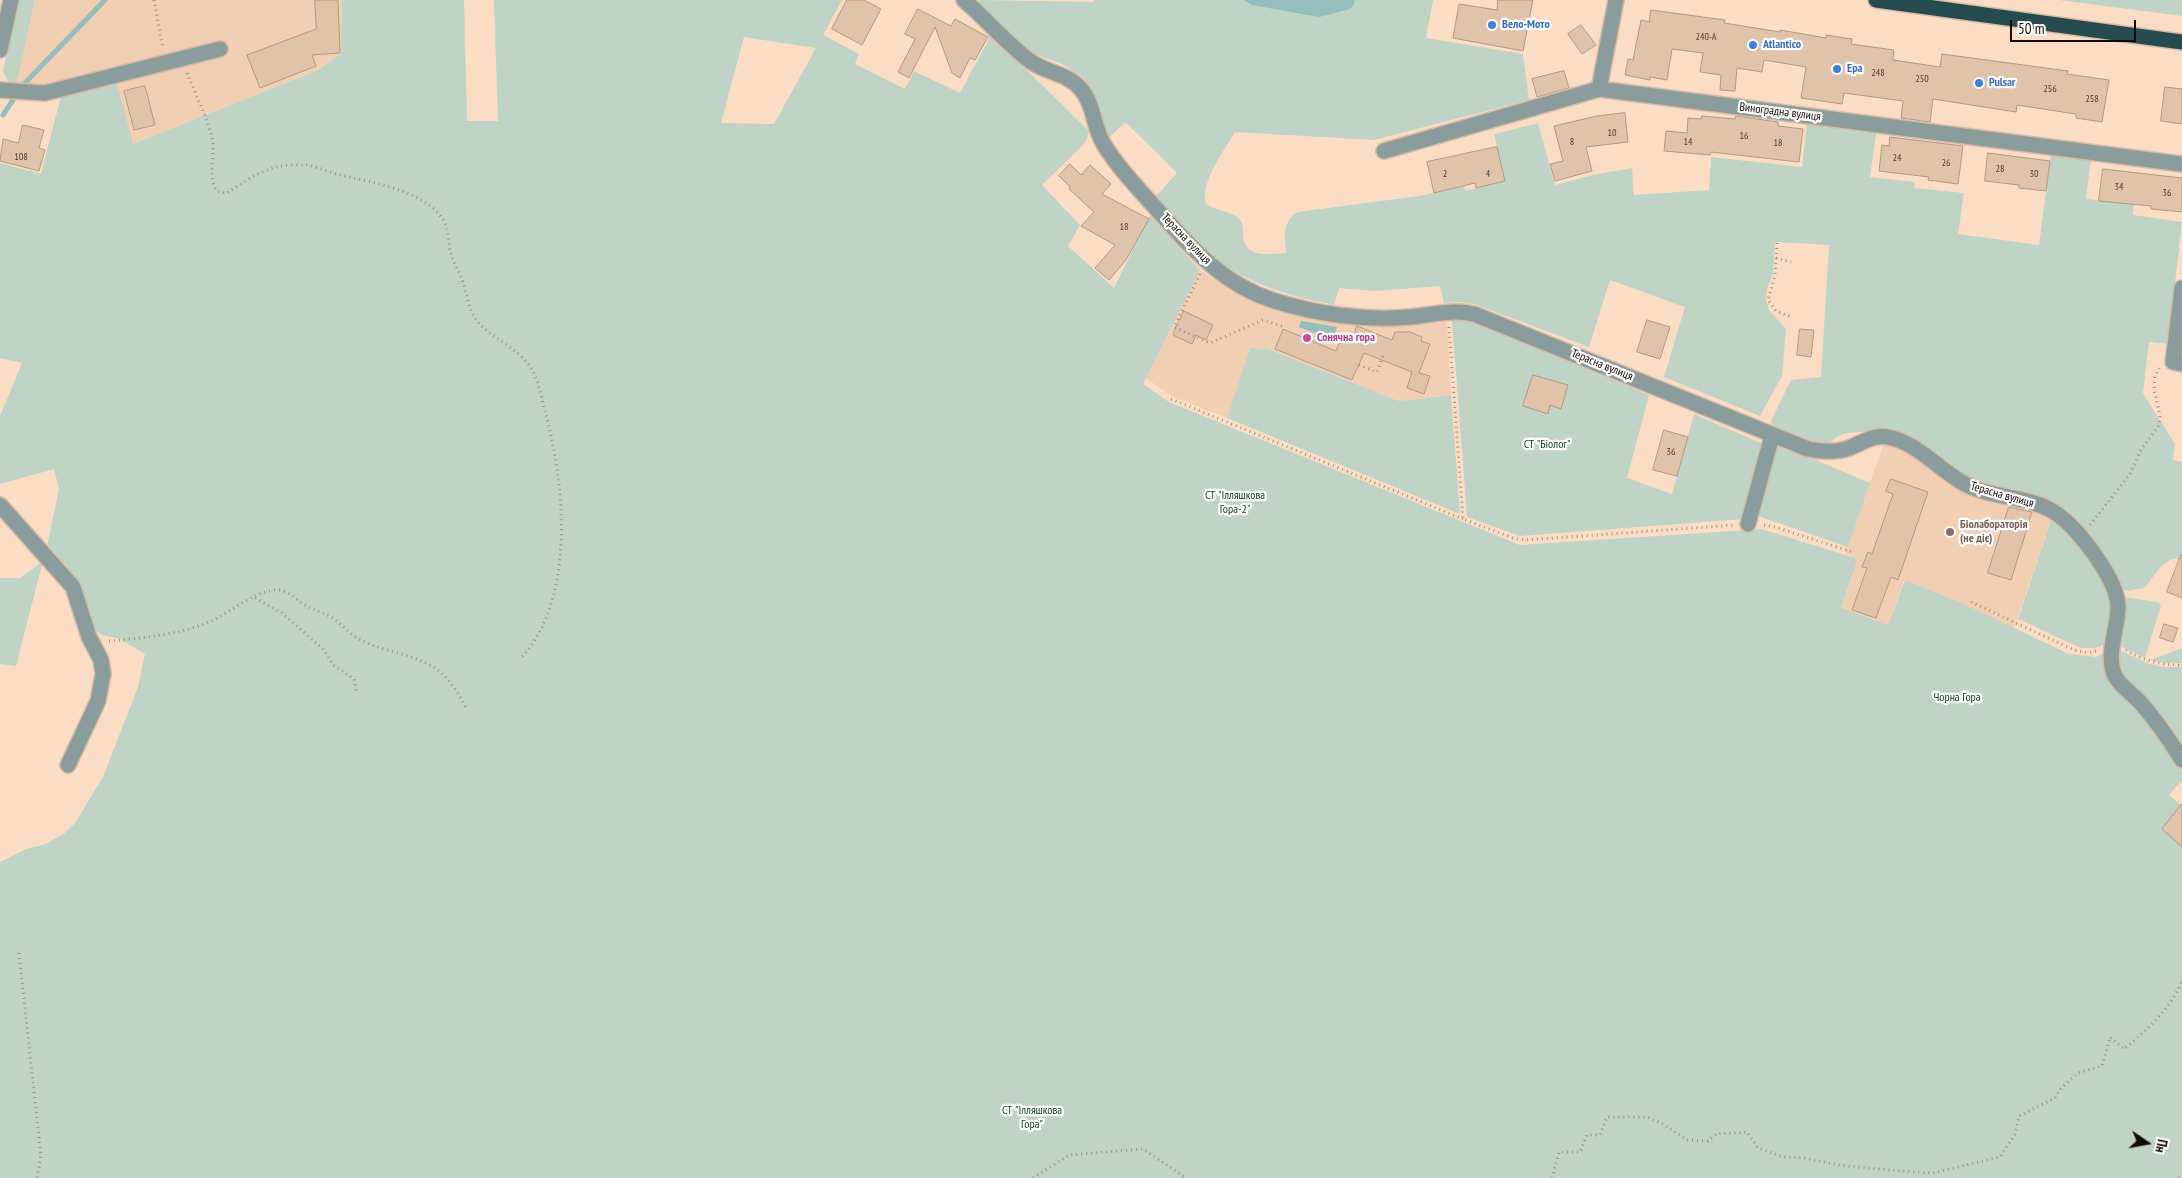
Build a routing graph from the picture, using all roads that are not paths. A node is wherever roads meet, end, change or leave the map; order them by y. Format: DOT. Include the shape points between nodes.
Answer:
graph roads {
  1 [pos="11,0"];
  2 [pos="964,0"];
  3 [pos="1616,0"];
  4 [pos="1876,0"];
  5 [pos="2182,42"];
  6 [pos="220,49"];
  7 [pos="0,50"];
  8 [pos="1599,89"];
  9 [pos="0,90"];
  10 [pos="1384,151"];
  11 [pos="2182,164"];
  12 [pos="2182,288"];
  13 [pos="2177,363"];
  14 [pos="1772,436"];
  15 [pos="0,505"];
  16 [pos="1748,524"];
  17 [pos="2182,760"];
  18 [pos="68,765"];
  1 -- 7 [label="street"];
  2 -- 14 [label="street, Терасна вулиця" via="1032,62 1079,86 1086,96 1098,135 1123,171 1194,251 1238,286 1273,300 1340,315 1397,318 1448,311 1474,314"];
  3 -- 8 [label="street"];
  4 -- 5 [label="highway"];
  6 -- 9 [label="street" via="45,93"];
  8 -- 10 [label="street, Виноградна вулиця"];
  8 -- 11 [label="street, Виноградна вулиця"];
  12 -- 13 [label="street"];
  14 -- 16 [label="street"];
  14 -- 17 [label="street, Терасна вулиця" via="1823,452 1849,448 1874,437 1898,439 1964,484 2040,506 2066,520 2082,536 2100,563 2117,598 2112,664 2115,676 2153,718"];
  15 -- 18 [label="street" via="73,587 89,638 101,660 103,674 98,701"];
}
